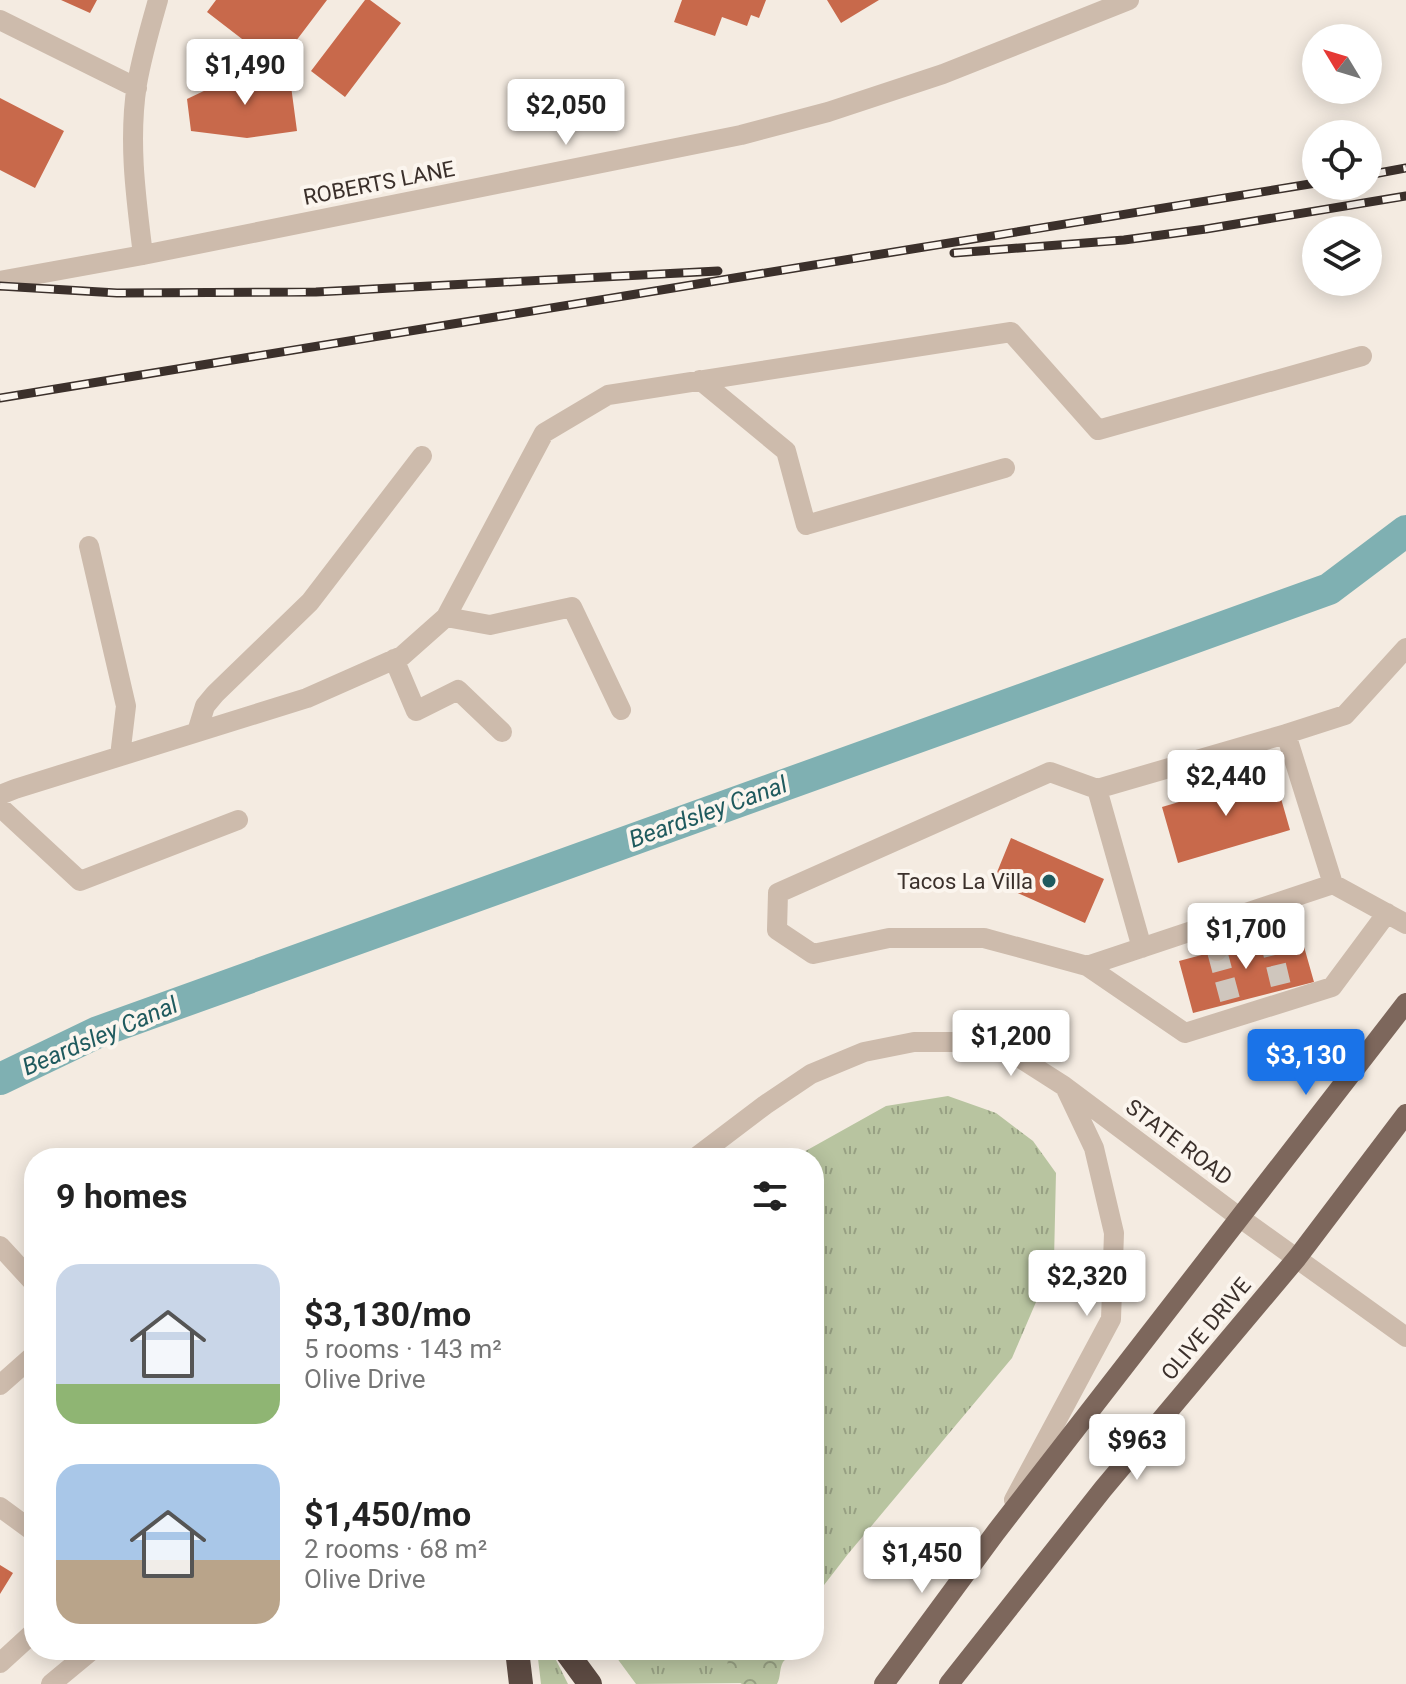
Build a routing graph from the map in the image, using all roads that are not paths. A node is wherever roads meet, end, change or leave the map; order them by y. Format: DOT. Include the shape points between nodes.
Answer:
graph roads {
  1 [pos="158,0"];
  2 [pos="1129,0"];
  3 [pos="0,20"];
  4 [pos="137,88"];
  5 [pos="143,255"];
  6 [pos="0,281"];
  7 [pos="1362,356"];
  8 [pos="700,380"];
  9 [pos="422,456"];
  10 [pos="1005,468"];
  11 [pos="89,546"];
  12 [pos="446,617"];
  13 [pos="1406,648"];
  14 [pos="394,659"];
  15 [pos="621,710"];
  16 [pos="197,732"];
  17 [pos="502,732"];
  18 [pos="1286,734"];
  19 [pos="120,756"];
  20 [pos="1097,789"];
  21 [pos="0,795"];
  22 [pos="0,807"];
  23 [pos="238,820"];
  24 [pos="1333,884"];
  25 [pos="1262,908"];
  26 [pos="1387,913"];
  27 [pos="1406,924"];
  28 [pos="1211,925"];
  29 [pos="1269,936"];
  30 [pos="1142,948"];
  31 [pos="1217,951"];
  32 [pos="1087,966"];
  33 [pos="1406,1003"];
  34 [pos="1064,1086"];
  35 [pos="1406,1114"];
  36 [pos="708,1148"];
  37 [pos="1239,1217"];
  38 [pos="0,1246"];
  39 [pos="1297,1258"];
  40 [pos="24,1272"];
  41 [pos="1406,1337"];
  42 [pos="24,1364"];
  43 [pos="0,1385"];
  44 [pos="0,1507"];
  45 [pos="24,1525"];
  46 [pos="996,1532"];
  47 [pos="24,1641"];
  48 [pos="73,1660"];
  49 [pos="518,1660"];
  50 [pos="572,1660"];
  51 [pos="0,1663"];
  52 [pos="51,1684"];
  53 [pos="521,1684"];
  54 [pos="590,1684"];
  55 [pos="884,1684"];
  56 [pos="949,1684"];
  1 -- 4 [label="street"];
  2 -- 5 [label="street, ROBERTS LANE" via="943,74 741,135"];
  3 -- 4 [label="street"];
  4 -- 5 [label="street" via="133,148"];
  5 -- 6 [label="street, ROBERTS LANE"];
  7 -- 8 [label="street" via="1098,430 1011,332"];
  8 -- 10 [label="street" via="786,451 806,525"];
  8 -- 12 [label="street" via="608,395 544,433"];
  9 -- 16 [label="street" via="310,602 205,706"];
  11 -- 19 [label="street" via="126,706"];
  12 -- 14 [label="street"];
  12 -- 15 [label="street" via="490,625 572,607"];
  13 -- 18 [label="street" via="1345,715"];
  14 -- 16 [label="street" via="307,698"];
  14 -- 17 [label="street" via="416,711 458,690"];
  16 -- 19 [label="street"];
  18 -- 20 [label="street"];
  18 -- 24 [label="street"];
  19 -- 21 [label="street"];
  20 -- 30 [label="street"];
  20 -- 32 [label="street" via="1050,772 778,893 777,930 813,954 889,938 984,938"];
  22 -- 23 [label="street" via="80,881"];
  24 -- 25 [label="street"];
  24 -- 26 [label="street"];
  25 -- 28 [label="street"];
  25 -- 29 [label="street"];
  26 -- 27 [label="street"];
  26 -- 32 [label="street" via="1332,987 1233,1010 1185,1033"];
  28 -- 30 [label="street"];
  28 -- 31 [label="street"];
  30 -- 32 [label="street"];
  33 -- 37 [label="main road, OLIVE DRIVE"];
  34 -- 36 [label="street, STATE ROAD" via="1009,1051 963,1042 914,1042 864,1052 811,1074"];
  34 -- 37 [label="street, STATE ROAD"];
  34 -- 46 [label="street" via="1094,1148 1114,1233 1111,1319"];
  35 -- 39 [label="main road, OLIVE DRIVE"];
  37 -- 39 [label="street, STATE ROAD"];
  37 -- 46 [label="main road, OLIVE DRIVE"];
  38 -- 40 [label="street"];
  39 -- 41 [label="street, STATE ROAD"];
  39 -- 56 [label="main road, OLIVE DRIVE" via="1103,1489"];
  42 -- 43 [label="street"];
  44 -- 45 [label="street"];
  46 -- 55 [label="main road, OLIVE DRIVE"];
  47 -- 51 [label="street"];
  48 -- 52 [label="street"];
  49 -- 53 [label="highway"];
  50 -- 54 [label="highway"];
}
